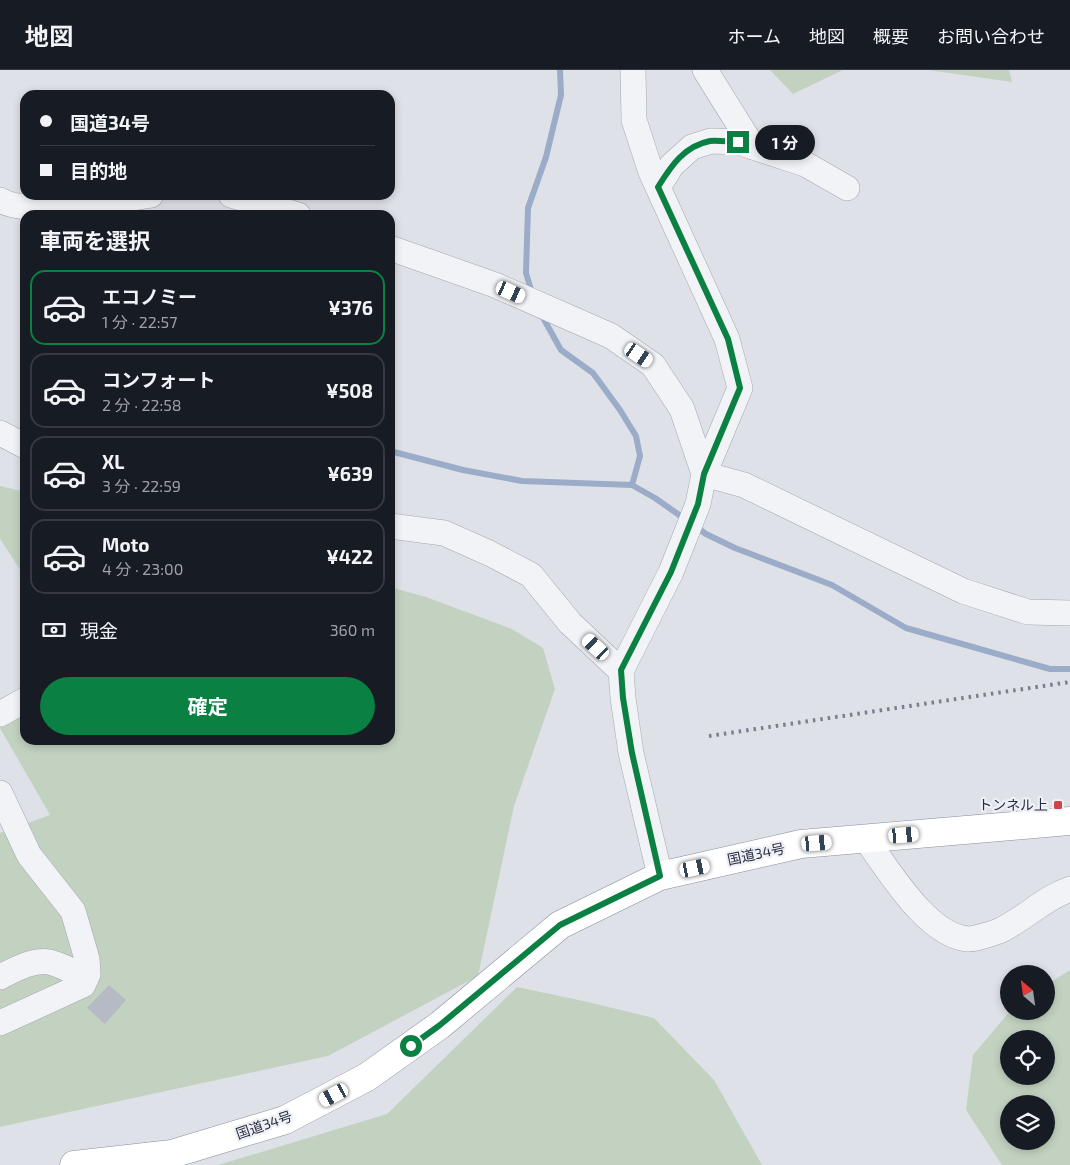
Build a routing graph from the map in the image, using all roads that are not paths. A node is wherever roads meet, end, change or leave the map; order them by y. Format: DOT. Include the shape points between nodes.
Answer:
graph roads {
  1 [pos="633,70"];
  2 [pos="705,70"];
  3 [pos="753,147"];
  4 [pos="658,187"];
  5 [pos="848,188"];
  6 [pos="0,200"];
  7 [pos="113,200"];
  8 [pos="248,200"];
  9 [pos="281,210"];
  10 [pos="395,250"];
  11 [pos="0,433"];
  12 [pos="20,443"];
  13 [pos="704,474"];
  14 [pos="395,527"];
  15 [pos="1070,613"];
  16 [pos="621,670"];
  17 [pos="20,703"];
  18 [pos="0,714"];
  19 [pos="0,793"];
  20 [pos="1070,821"];
  21 [pos="864,838"];
  22 [pos="660,876"];
  23 [pos="1070,889"];
  24 [pos="0,977"];
  25 [pos="86,978"];
  26 [pos="0,1022"];
  27 [pos="74,1165"];
  1 -- 4 [label="street" via="634,120"];
  2 -- 3 [label="street"];
  3 -- 4 [label="street" via="738,142 711,141 692,147 672,165"];
  3 -- 5 [label="street" via="805,164"];
  4 -- 13 [label="street" via="728,339 740,388"];
  6 -- 7 [label="street" via="8,204 53,208"];
  8 -- 9 [label="street"];
  10 -- 13 [label="street" via="495,285 611,336 653,365 682,409"];
  11 -- 12 [label="street"];
  13 -- 15 [label="street" via="744,485 963,590 1028,612"];
  13 -- 16 [label="street" via="698,504 671,572"];
  14 -- 16 [label="street" via="444,533 531,575 570,623"];
  16 -- 22 [label="street" via="632,753"];
  17 -- 18 [label="street"];
  19 -- 25 [label="street" via="29,855 73,911 87,959"];
  20 -- 21 [label="highway, 国道34号"];
  21 -- 22 [label="highway, 国道34号" via="801,844"];
  21 -- 23 [label="street" via="924,916 947,933 970,939 1001,930 1056,894"];
  22 -- 27 [label="highway, 国道34号" via="560,925 440,1025 367,1077 285,1120 172,1154"];
  24 -- 25 [label="street" via="34,963 48,962"];
  25 -- 26 [label="street" via="83,985"];
}
